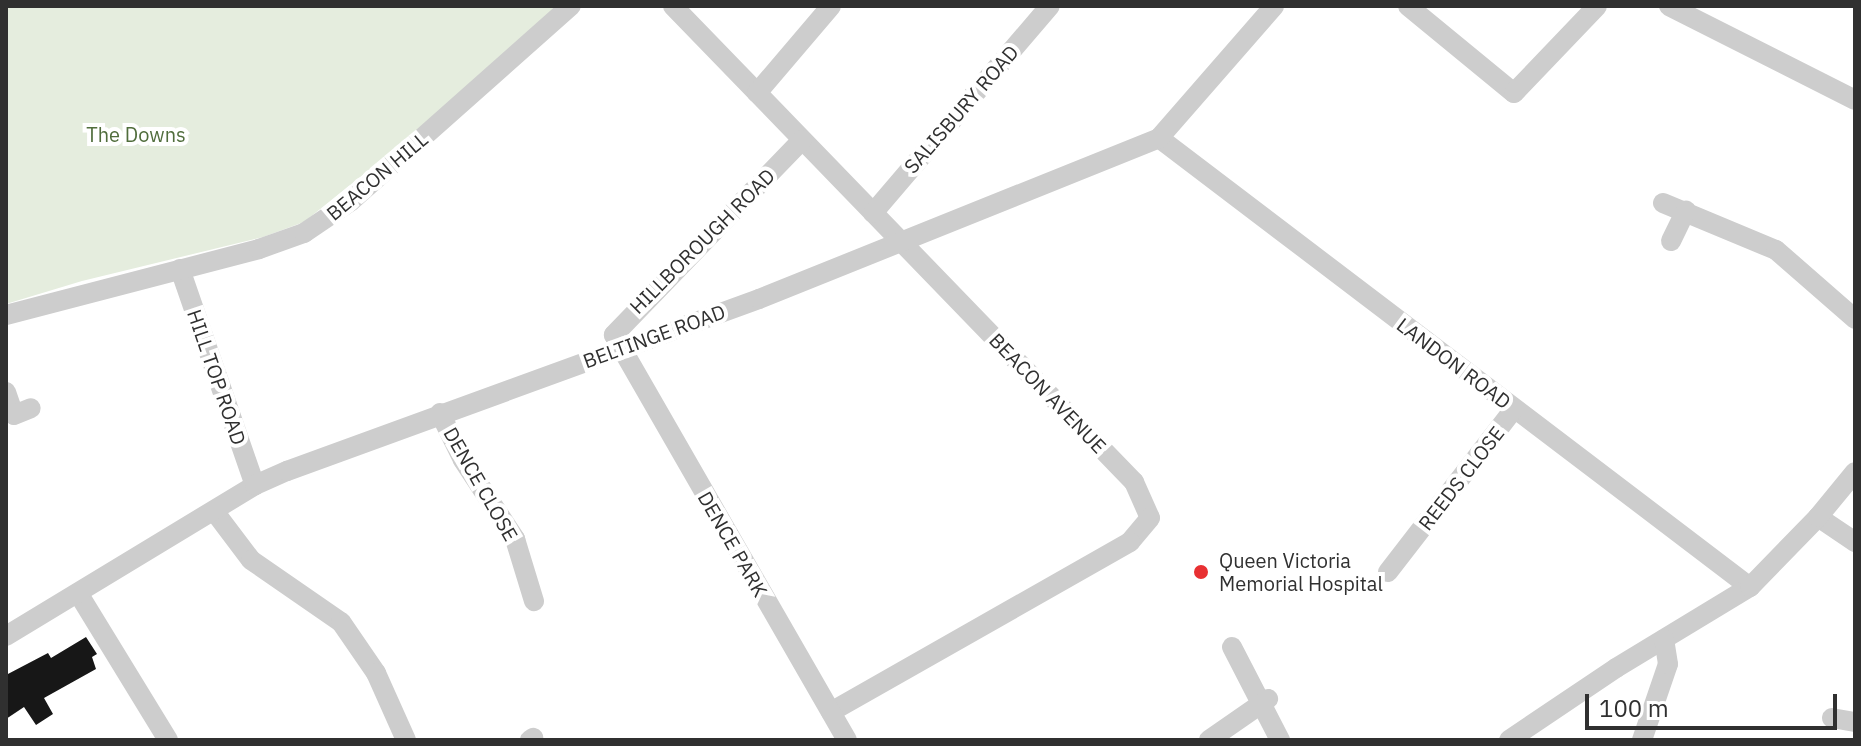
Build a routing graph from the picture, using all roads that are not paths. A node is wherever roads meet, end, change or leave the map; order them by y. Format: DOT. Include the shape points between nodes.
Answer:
graph roads {
  1 [pos="571,6"];
  2 [pos="673,6"];
  3 [pos="831,6"];
  4 [pos="1050,6"];
  5 [pos="1274,6"];
  6 [pos="1408,6"];
  7 [pos="1597,6"];
  8 [pos="1669,6"];
  9 [pos="757,93"];
  10 [pos="1855,100"];
  11 [pos="1159,138"];
  12 [pos="802,140"];
  13 [pos="1663,203"];
  14 [pos="1686,210"];
  15 [pos="873,213"];
  16 [pos="1671,241"];
  17 [pos="902,243"];
  18 [pos="180,269"];
  19 [pos="6,315"];
  20 [pos="1855,319"];
  21 [pos="619,349"];
  22 [pos="6,392"];
  23 [pos="31,408"];
  24 [pos="1514,409"];
  25 [pos="440,413"];
  26 [pos="1855,472"];
  27 [pos="255,485"];
  28 [pos="214,511"];
  29 [pos="1818,517"];
  30 [pos="1855,542"];
  31 [pos="1388,572"];
  32 [pos="1750,587"];
  33 [pos="78,593"];
  34 [pos="534,601"];
  35 [pos="6,636"];
  36 [pos="1664,639"];
  37 [pos="1232,647"];
  38 [pos="1265,702"];
  39 [pos="831,712"];
  40 [pos="1832,718"];
  41 [pos="1855,722"];
  42 [pos="408,730"];
  43 [pos="1281,738"];
  44 [pos="168,740"];
  45 [pos="847,740"];
  46 [pos="1209,740"];
  47 [pos="1509,740"];
  48 [pos="1642,740"];
  1 -- 18 [label="street, BEACON HILL" via="326,220 283,241"];
  2 -- 9 [label="street, BEACON AVENUE"];
  3 -- 9 [label="street"];
  4 -- 15 [label="street, SALISBURY ROAD"];
  5 -- 11 [label="street, BELTINGE ROAD"];
  6 -- 7 [label="street" via="1514,93"];
  8 -- 10 [label="street"];
  9 -- 12 [label="street, BEACON AVENUE"];
  11 -- 17 [label="street, BELTINGE ROAD"];
  11 -- 24 [label="street, LANDON ROAD"];
  12 -- 15 [label="street, BEACON AVENUE"];
  12 -- 21 [label="street, HILLBOROUGH ROAD" via="626,319 614,335"];
  13 -- 14 [label="street"];
  14 -- 16 [label="street"];
  14 -- 20 [label="street" via="1776,250"];
  15 -- 17 [label="street, BEACON AVENUE"];
  17 -- 21 [label="street, BELTINGE ROAD"];
  17 -- 39 [label="street, BEACON AVENUE" via="1134,482 1150,518 1130,542"];
  18 -- 19 [label="street, BEACON HILL"];
  18 -- 27 [label="street, HILL TOP ROAD"];
  21 -- 25 [label="street, BELTINGE ROAD"];
  21 -- 39 [label="street, DENCE PARK"];
  22 -- 23 [label="street" via="14,415"];
  24 -- 31 [label="street, REEDS CLOSE" via="1399,540"];
  24 -- 32 [label="street, LANDON ROAD"];
  25 -- 27 [label="street, BELTINGE ROAD"];
  25 -- 34 [label="street, DENCE CLOSE" via="463,460 515,539"];
  26 -- 29 [label="street"];
  27 -- 28 [label="street, BELTINGE ROAD"];
  28 -- 33 [label="street, BELTINGE ROAD"];
  28 -- 42 [label="street" via="251,560 341,622"];
  29 -- 30 [label="street"];
  29 -- 32 [label="street"];
  32 -- 36 [label="street"];
  33 -- 35 [label="street, BELTINGE ROAD"];
  33 -- 44 [label="street"];
  36 -- 47 [label="street"];
  36 -- 48 [label="street" via="1668,664"];
  37 -- 38 [label="street"];
  38 -- 43 [label="street"];
  38 -- 46 [label="street"];
  39 -- 45 [label="street, DENCE PARK"];
  40 -- 41 [label="street"];
}
